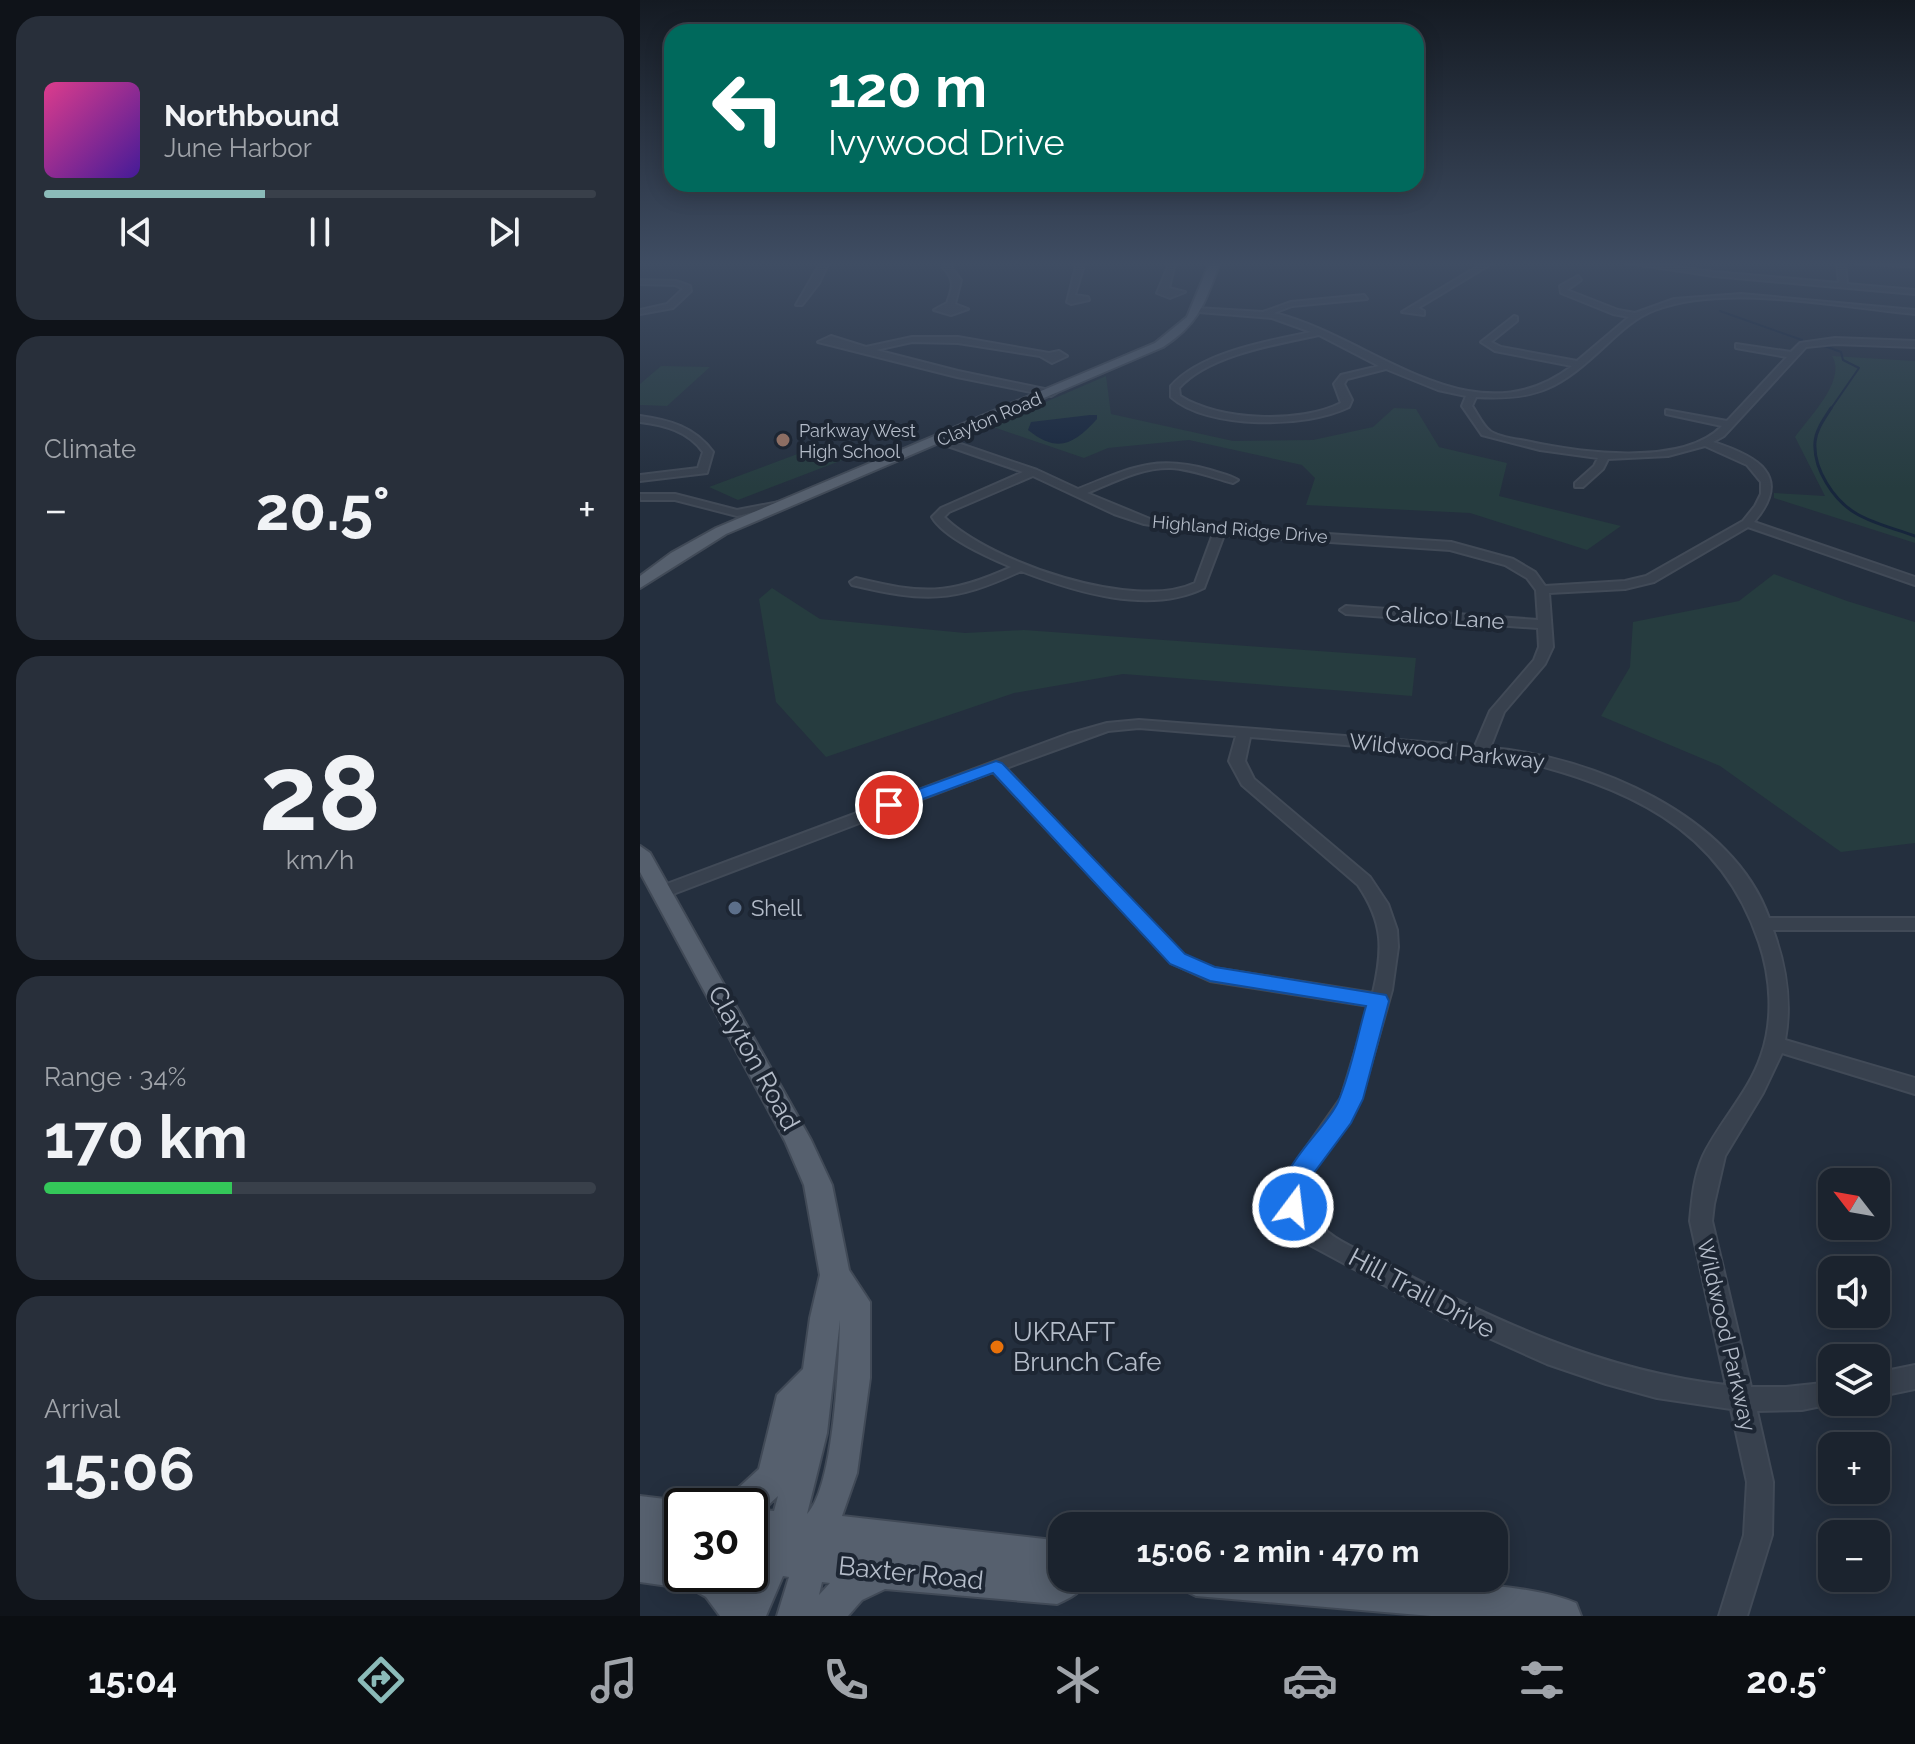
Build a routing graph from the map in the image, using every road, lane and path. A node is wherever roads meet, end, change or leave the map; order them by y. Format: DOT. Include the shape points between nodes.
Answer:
graph roads {
  1 [pos="1170,337"];
  2 [pos="1299,337"];
  3 [pos="1327,337"];
  4 [pos="1491,337"];
  5 [pos="1610,337"];
  6 [pos="840,343"];
  7 [pos="1915,344"];
  8 [pos="1739,346"];
  9 [pos="868,350"];
  10 [pos="1046,355"];
  11 [pos="1791,355"];
  12 [pos="1577,364"];
  13 [pos="1389,366"];
  14 [pos="1051,393"];
  15 [pos="1472,394"];
  16 [pos="1669,412"];
  17 [pos="640,419"];
  18 [pos="1728,424"];
  19 [pos="940,440"];
  20 [pos="1707,443"];
  21 [pos="1604,456"];
  22 [pos="1033,472"];
  23 [pos="640,478"];
  24 [pos="1233,480"];
  25 [pos="1579,485"];
  26 [pos="1078,493"];
  27 [pos="640,497"];
  28 [pos="789,503"];
  29 [pos="714,514"];
  30 [pos="740,523"];
  31 [pos="1747,523"];
  32 [pos="1220,531"];
  33 [pos="700,542"];
  34 [pos="1020,567"];
  35 [pos="1915,581"];
  36 [pos="856,582"];
  37 [pos="640,583"];
  38 [pos="1542,590"];
  39 [pos="1346,610"];
  40 [pos="1543,624"];
  41 [pos="1244,732"];
  42 [pos="1481,751"];
  43 [pos="996,766"];
  44 [pos="640,853"];
  45 [pos="662,892"];
  46 [pos="1765,924"];
  47 [pos="1915,924"];
  48 [pos="1378,1001"];
  49 [pos="1775,1044"];
  50 [pos="1915,1086"];
  51 [pos="835,1275"];
  52 [pos="819,1375"];
  53 [pos="1915,1377"];
  54 [pos="1890,1382"];
  55 [pos="1818,1395"];
  56 [pos="1740,1399"];
  57 [pos="762,1488"];
  58 [pos="640,1513"];
  59 [pos="664,1516"];
  60 [pos="768,1536"];
  61 [pos="640,1540"];
  62 [pos="664,1543"];
  63 [pos="788,1547"];
  64 [pos="1048,1556"];
  65 [pos="640,1565"];
  66 [pos="664,1568"];
  67 [pos="883,1571"];
  68 [pos="1048,1585"];
  69 [pos="724,1592"];
  70 [pos="1287,1592"];
  71 [pos="1371,1605"];
  72 [pos="1433,1608"];
  73 [pos="739,1616"];
  74 [pos="748,1616"];
  75 [pos="795,1616"];
  76 [pos="823,1616"];
  77 [pos="1563,1616"];
  78 [pos="1733,1616"];
  1 -- 14 [label="main road, Clayton Road"];
  2 -- 13 [label="street" via="1245,350 1183,377 1174,388 1176,397 1189,406 1261,421 1330,413 1346,405 1339,384 1344,377"];
  3 -- 13 [label="street"];
  4 -- 12 [label="street" via="1485,342 1498,349"];
  5 -- 12 [label="street"];
  6 -- 9 [label="street"];
  7 -- 11 [label="street" via="1819,342 1803,345"];
  8 -- 11 [label="street"];
  9 -- 10 [label="street" via="893,342 976,341"];
  9 -- 14 [label="street"];
  11 -- 18 [label="street"];
  12 -- 15 [label="street" via="1541,389"];
  13 -- 15 [label="street" via="1430,385"];
  14 -- 19 [label="main road, Clayton Road"];
  15 -- 21 [label="street" via="1467,406 1486,433"];
  16 -- 18 [label="street"];
  17 -- 23 [label="street" via="689,432 708,452 703,471"];
  18 -- 20 [label="street"];
  19 -- 22 [label="street, Highland Ridge Drive"];
  19 -- 28 [label="main road, Clayton Road"];
  20 -- 21 [label="street"];
  20 -- 31 [label="street" via="1748,459 1764,474 1767,492 1760,511"];
  21 -- 25 [label="street"];
  22 -- 26 [label="street, Highland Ridge Drive"];
  22 -- 34 [label="street" via="938,517"];
  24 -- 26 [label="street" via="1161,465"];
  26 -- 32 [label="street, Highland Ridge Drive" via="1148,522"];
  27 -- 28 [label="street" via="675,497 737,513"];
  27 -- 29 [label="street" via="693,505"];
  28 -- 30 [label="main road, Clayton Road"];
  29 -- 30 [label="street"];
  29 -- 33 [label="main road" via="717,525"];
  30 -- 33 [label="main road, Clayton Road"];
  31 -- 35 [label="street"];
  31 -- 38 [label="street" via="1650,579"];
  32 -- 34 [label="street" via="1200,585 1181,595 1117,591"];
  32 -- 38 [label="street, Highland Ridge Drive" via="1451,546 1509,562 1531,575"];
  33 -- 37 [label="main road, Clayton Road"];
  34 -- 36 [label="street" via="964,593 942,596"];
  38 -- 40 [label="street"];
  39 -- 40 [label="street, Calico Lane"];
  40 -- 42 [label="street" via="1546,647 1540,661 1497,711"];
  41 -- 42 [label="street, Wildwood Parkway"];
  41 -- 43 [label="street, Wildwood Parkway" via="1122,725"];
  41 -- 48 [label="street, Hill Trail Drive" via="1237,761 1248,782 1364,881 1377,899 1389,934"];
  42 -- 46 [label="street, Wildwood Parkway" via="1581,771 1668,811 1716,851"];
  43 -- 45 [label="street, Wildwood Parkway"];
  43 -- 48 [label="street" via="1177,959 1210,974"];
  44 -- 45 [label="main road, Clayton Road"];
  45 -- 51 [label="main road, Clayton Road" via="798,1140 818,1185"];
  46 -- 47 [label="street"];
  46 -- 49 [label="street, Wildwood Parkway" via="1778,978"];
  48 -- 56 [label="street, Hill Trail Drive" via="1351,1099 1294,1190 1293,1207 1302,1224 1415,1292 1521,1344 1610,1376"];
  49 -- 50 [label="street"];
  49 -- 56 [label="street, Wildwood Parkway" via="1759,1084 1715,1154 1701,1221"];
  51 -- 52 [label="main road, Clayton Road"];
  51 -- 63 [label="main road, Clayton Road" via="855,1302 854,1378 841,1473"];
  52 -- 57 [label="main road" via="788,1406 783,1445 772,1479"];
  52 -- 63 [label="main road, Clayton Road"];
  53 -- 54 [label="street"];
  55 -- 56 [label="street, Hill Trail Drive"];
  56 -- 78 [label="street, Wildwood Parkway" via="1760,1482 1758,1535"];
  58 -- 59 [label="main road"];
  60 -- 63 [label="main road, Baxter Road"];
  61 -- 62 [label="main road"];
  63 -- 64 [label="main road, Baxter Road" via="862,1535"];
  63 -- 67 [label="main road, Baxter Road"];
  63 -- 74 [label="main road, Clayton Road"];
  63 -- 75 [label="main road, Clayton Road"];
  65 -- 66 [label="main road"];
  67 -- 68 [label="main road, Baxter Road"];
  67 -- 76 [label="main road" via="850,1588"];
  69 -- 73 [label="main road"];
  70 -- 71 [label="main road"];
  71 -- 72 [label="main road"];
  72 -- 77 [label="main road" via="1497,1604"];
}
